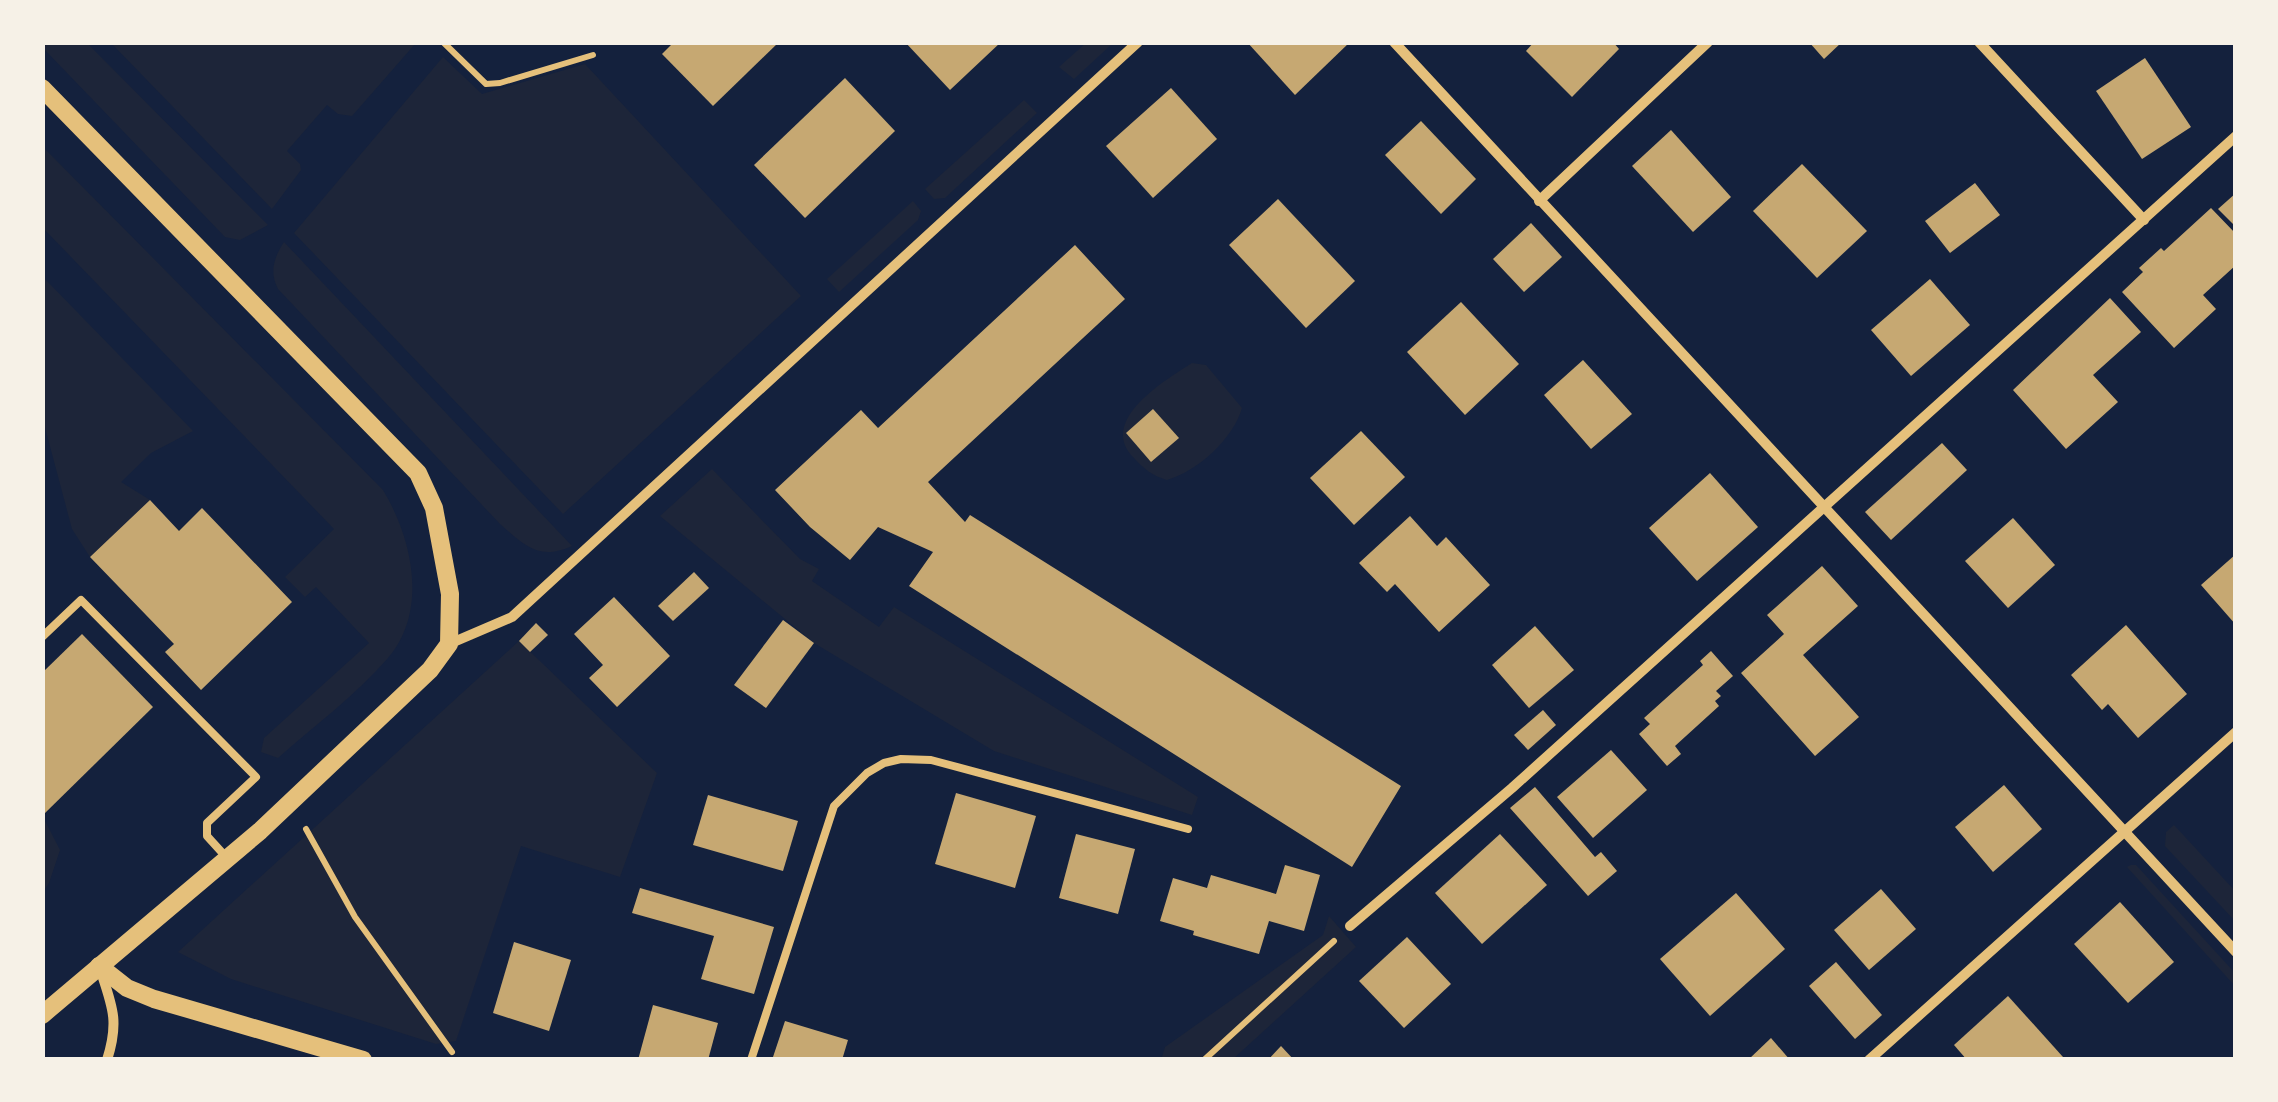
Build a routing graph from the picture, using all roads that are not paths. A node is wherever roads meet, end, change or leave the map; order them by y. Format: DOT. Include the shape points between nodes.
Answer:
graph roads {
  1 [pos="1138,42"];
  2 [pos="1394,42"];
  3 [pos="1708,42"];
  4 [pos="1979,42"];
  5 [pos="42,88"];
  6 [pos="2236,136"];
  7 [pos="1539,201"];
  8 [pos="2144,220"];
  9 [pos="1824,508"];
  10 [pos="42,638"];
  11 [pos="450,644"];
  12 [pos="2236,732"];
  13 [pos="1188,829"];
  14 [pos="2124,832"];
  15 [pos="228,858"];
  16 [pos="1350,926"];
  17 [pos="2236,952"];
  18 [pos="99,966"];
  19 [pos="42,1015"];
  20 [pos="107,1060"];
  21 [pos="363,1060"];
  22 [pos="751,1060"];
  23 [pos="1869,1060"];
  1 -- 11 [label="street" via="542,590 512,616"];
  2 -- 7 [label="street"];
  3 -- 7 [label="street"];
  4 -- 8 [label="street"];
  5 -- 11 [label="street" via="418,473 443,547"];
  6 -- 8 [label="street"];
  7 -- 9 [label="street"];
  8 -- 9 [label="street"];
  9 -- 14 [label="street"];
  9 -- 16 [label="street"];
  10 -- 15 [label="lane" via="81,600 256,777 207,823 207,836"];
  11 -- 15 [label="street" via="384,716"];
  12 -- 14 [label="street"];
  13 -- 22 [label="lane" via="931,760 884,764 834,806"];
  14 -- 17 [label="street"];
  14 -- 23 [label="street"];
  15 -- 18 [label="street"];
  18 -- 19 [label="street"];
  18 -- 20 [label="street" via="115,1012"];
  18 -- 21 [label="street" via="154,999"];
}
